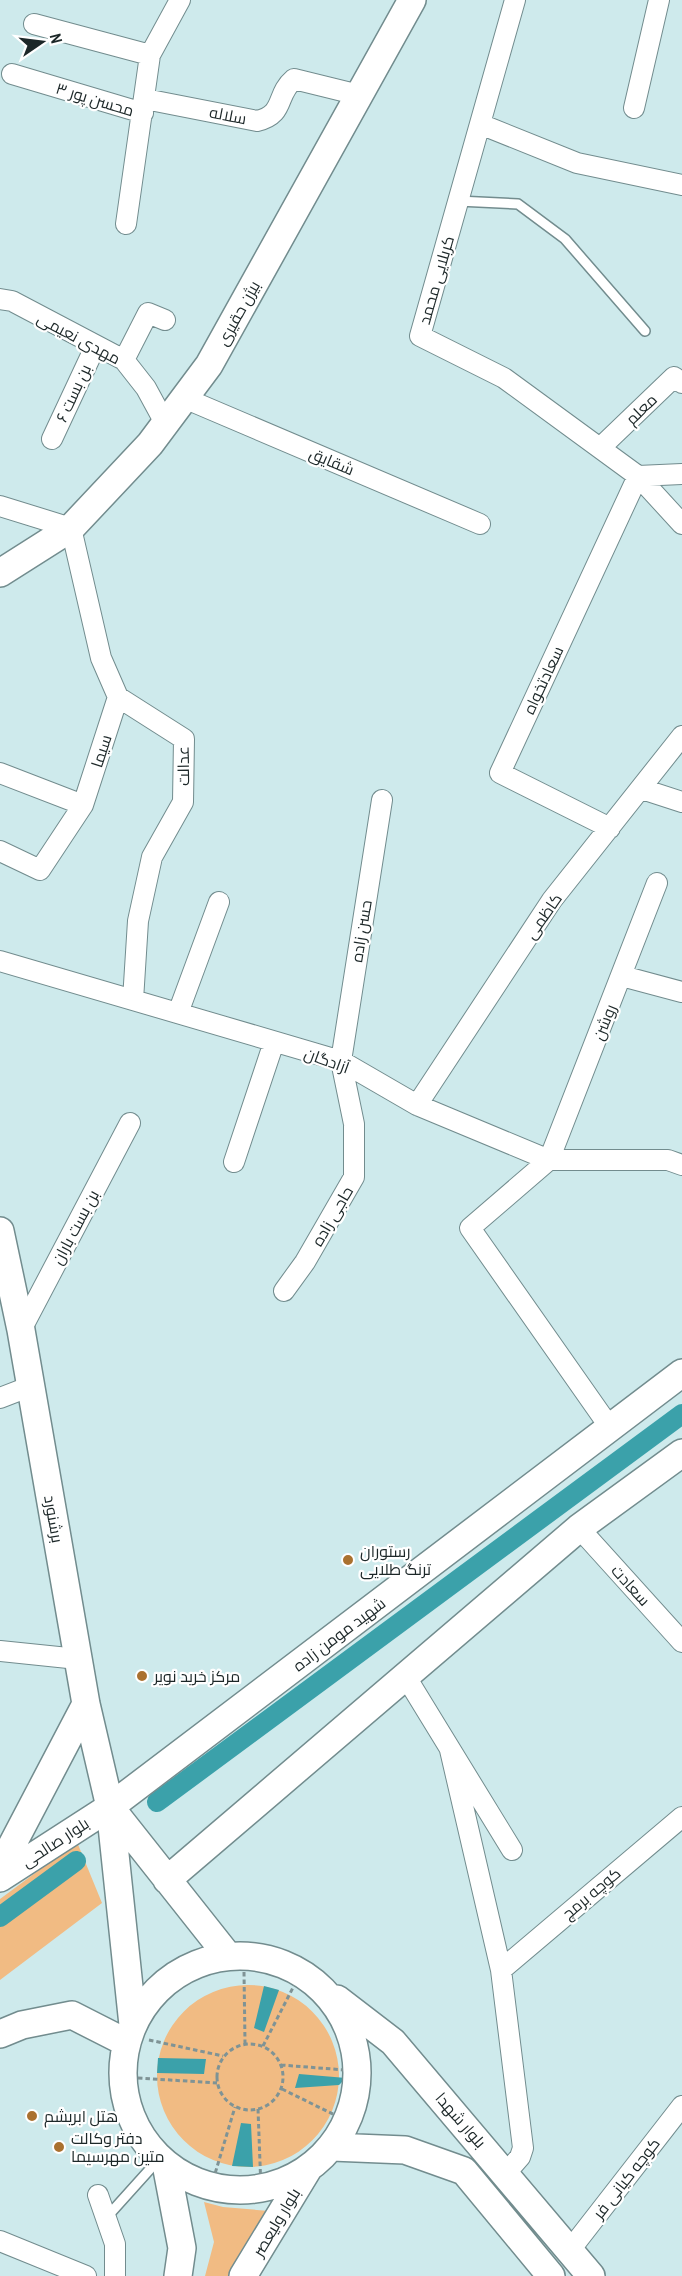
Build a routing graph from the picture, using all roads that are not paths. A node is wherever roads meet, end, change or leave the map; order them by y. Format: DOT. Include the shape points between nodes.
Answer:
graph roads {
  1 [pos="180,0"];
  2 [pos="412,0"];
  3 [pos="515,0"];
  4 [pos="658,0"];
  5 [pos="34,24"];
  6 [pos="150,55"];
  7 [pos="12,74"];
  8 [pos="359,95"];
  9 [pos="144,106"];
  10 [pos="634,108"];
  11 [pos="480,124"];
  12 [pos="682,185"];
  13 [pos="458,201"];
  14 [pos="126,224"];
  15 [pos="0,299"];
  16 [pos="157,317"];
  17 [pos="645,331"];
  18 [pos="95,347"];
  19 [pos="124,360"];
  20 [pos="682,383"];
  21 [pos="184,398"];
  22 [pos="165,423"];
  23 [pos="52,438"];
  24 [pos="600,448"];
  25 [pos="682,474"];
  26 [pos="638,476"];
  27 [pos="0,506"];
  28 [pos="480,524"];
  29 [pos="682,525"];
  30 [pos="71,528"];
  31 [pos="0,573"];
  32 [pos="118,698"];
  33 [pos="682,736"];
  34 [pos="0,773"];
  35 [pos="642,789"];
  36 [pos="382,800"];
  37 [pos="682,802"];
  38 [pos="83,805"];
  39 [pos="610,828"];
  40 [pos="0,851"];
  41 [pos="657,883"];
  42 [pos="219,902"];
  43 [pos="0,961"];
  44 [pos="622,976"];
  45 [pos="682,992"];
  46 [pos="133,1000"];
  47 [pos="178,1013"];
  48 [pos="274,1042"];
  49 [pos="341,1061"];
  50 [pos="417,1105"];
  51 [pos="130,1123"];
  52 [pos="549,1160"];
  53 [pos="234,1162"];
  54 [pos="682,1165"];
  55 [pos="0,1233"];
  56 [pos="284,1291"];
  57 [pos="21,1330"];
  58 [pos="682,1373"];
  59 [pos="31,1386"];
  60 [pos="0,1398"];
  61 [pos="611,1428"];
  62 [pos="682,1453"];
  63 [pos="579,1528"];
  64 [pos="682,1642"];
  65 [pos="0,1651"];
  66 [pos="78,1659"];
  67 [pos="406,1677"];
  68 [pos="86,1704"];
  69 [pos="450,1750"];
  70 [pos="110,1807"];
  71 [pos="682,1817"];
  72 [pos="512,1850"];
  73 [pos="0,1868"];
  74 [pos="0,1878"];
  75 [pos="167,1880"];
  76 [pos="235,1955"];
  77 [pos="501,1970"];
  78 [pos="308,1977"];
  79 [pos="0,2034"];
  80 [pos="130,2034"];
  81 [pos="682,2106"];
  82 [pos="332,2147"];
  83 [pos="488,2151"];
  84 [pos="163,2161"];
  85 [pos="309,2168"];
  86 [pos="464,2171"];
  87 [pos="506,2173"];
  88 [pos="98,2195"];
  89 [pos="106,2218"];
  90 [pos="0,2241"];
  91 [pos="570,2250"];
  92 [pos="86,2276"];
  93 [pos="115,2276"];
  94 [pos="178,2276"];
  95 [pos="243,2276"];
  96 [pos="551,2276"];
  97 [pos="591,2276"];
  1 -- 6 [label="street"];
  2 -- 8 [label="main road, بیژن حقیری"];
  3 -- 11 [label="street, کربلایی محمد"];
  4 -- 10 [label="street"];
  5 -- 6 [label="street"];
  6 -- 9 [label="street"];
  7 -- 9 [label="street, محسن پور ۳"];
  8 -- 9 [label="street, سلاله" via="294,79 287,85 277,111 270,118 257,121"];
  8 -- 21 [label="main road, بیژن حقیری" via="209,365"];
  9 -- 14 [label="street"];
  11 -- 12 [label="street" via="577,163"];
  11 -- 13 [label="street, کربلایی محمد"];
  13 -- 17 [label="lane" via="518,204 565,239"];
  13 -- 24 [label="street, کربلایی محمد" via="420,336 504,378"];
  15 -- 18 [label="street, مهدی نعیمی" via="12,301"];
  16 -- 19 [label="street"];
  18 -- 19 [label="street, مهدی نعیمی"];
  18 -- 23 [label="street, بن بست ۶"];
  19 -- 22 [label="street, مهدی نعیمی" via="146,388"];
  20 -- 24 [label="street, معلم" via="674,377"];
  21 -- 22 [label="main road, بیژن حقیری"];
  21 -- 28 [label="street, شقایق"];
  22 -- 30 [label="main road, بیژن حقیری"];
  24 -- 26 [label="street, کربلایی محمد"];
  25 -- 26 [label="street"];
  26 -- 29 [label="street, کربلایی محمد"];
  26 -- 39 [label="street, سعادتخواه" via="500,773"];
  27 -- 30 [label="street"];
  30 -- 31 [label="main road, بیژن حقیری"];
  30 -- 32 [label="street" via="101,658"];
  32 -- 38 [label="street, سیما"];
  32 -- 46 [label="street, عدالت" via="183,739 183,802 152,857 138,921"];
  33 -- 35 [label="street, کاظمی"];
  34 -- 38 [label="street"];
  35 -- 37 [label="street"];
  35 -- 39 [label="street, کاظمی"];
  36 -- 49 [label="street, حسن زاده"];
  38 -- 40 [label="street, سیما" via="40,870"];
  39 -- 50 [label="street, کاظمی" via="552,900"];
  41 -- 44 [label="street, روشن"];
  42 -- 47 [label="street"];
  43 -- 46 [label="street, آزادگان"];
  44 -- 45 [label="street"];
  44 -- 52 [label="street, روشن"];
  46 -- 47 [label="street, آزادگان"];
  47 -- 48 [label="street, آزادگان"];
  48 -- 49 [label="street, آزادگان"];
  48 -- 53 [label="street"];
  49 -- 50 [label="street, آزادگان"];
  49 -- 56 [label="street, حاجی زاده" via="354,1124 354,1177"];
  50 -- 52 [label="street, آزادگان"];
  51 -- 57 [label="street, بن بست باران"];
  52 -- 54 [label="street, آزادگان" via="668,1160"];
  52 -- 61 [label="street" via="470,1228"];
  55 -- 57 [label="main road, برشنورد"];
  57 -- 59 [label="main road, برشنورد"];
  58 -- 61 [label="main road, شهید مومن زاده"];
  59 -- 60 [label="street"];
  59 -- 66 [label="main road, برشنورد"];
  61 -- 70 [label="main road, شهید مومن زاده"];
  62 -- 63 [label="main road"];
  63 -- 64 [label="street, سعادت"];
  63 -- 67 [label="main road"];
  65 -- 66 [label="street"];
  66 -- 68 [label="main road, برشنورد"];
  67 -- 69 [label="street"];
  67 -- 75 [label="main road"];
  68 -- 70 [label="main road, برشنورد"];
  68 -- 73 [label="main road"];
  69 -- 72 [label="street"];
  69 -- 77 [label="street"];
  70 -- 74 [label="main road, بلوار صالحی"];
  70 -- 75 [label="main road, برشنورد"];
  70 -- 80 [label="main road, برشنورد"];
  71 -- 77 [label="street, کوچه برمچ"];
  75 -- 76 [label="main road, برشنورد"];
  76 -- 78 [label="main road" via="264,1957"];
  76 -- 80 [label="main road" via="204,1961 162,1985 145,2003"];
  77 -- 87 [label="street" via="523,2148"];
  78 -- 82 [label="main road" via="335,2004 350,2031 357,2071 353,2105"];
  78 -- 83 [label="main road, بلوار شهدا" via="393,2042"];
  79 -- 80 [label="main road" via="22,2025 72,2015"];
  80 -- 84 [label="main road" via="123,2077 127,2102 135,2125"];
  81 -- 91 [label="street, کوچه کیانی فر"];
  82 -- 85 [label="main road"];
  82 -- 86 [label="main road, بلوار شهدا" via="405,2150"];
  83 -- 86 [label="main road"];
  83 -- 87 [label="main road, بلوار شهدا"];
  84 -- 85 [label="main road" via="188,2178 211,2187 236,2190 261,2188"];
  84 -- 89 [label="lane"];
  84 -- 94 [label="main road" via="182,2248"];
  85 -- 95 [label="main road, بلوار ولیعصر"];
  86 -- 96 [label="main road, بلوار شهدا"];
  87 -- 91 [label="main road, بلوار شهدا"];
  88 -- 89 [label="street"];
  89 -- 93 [label="street" via="115,2244"];
  90 -- 92 [label="street"];
  91 -- 97 [label="main road, بلوار شهدا"];
}
